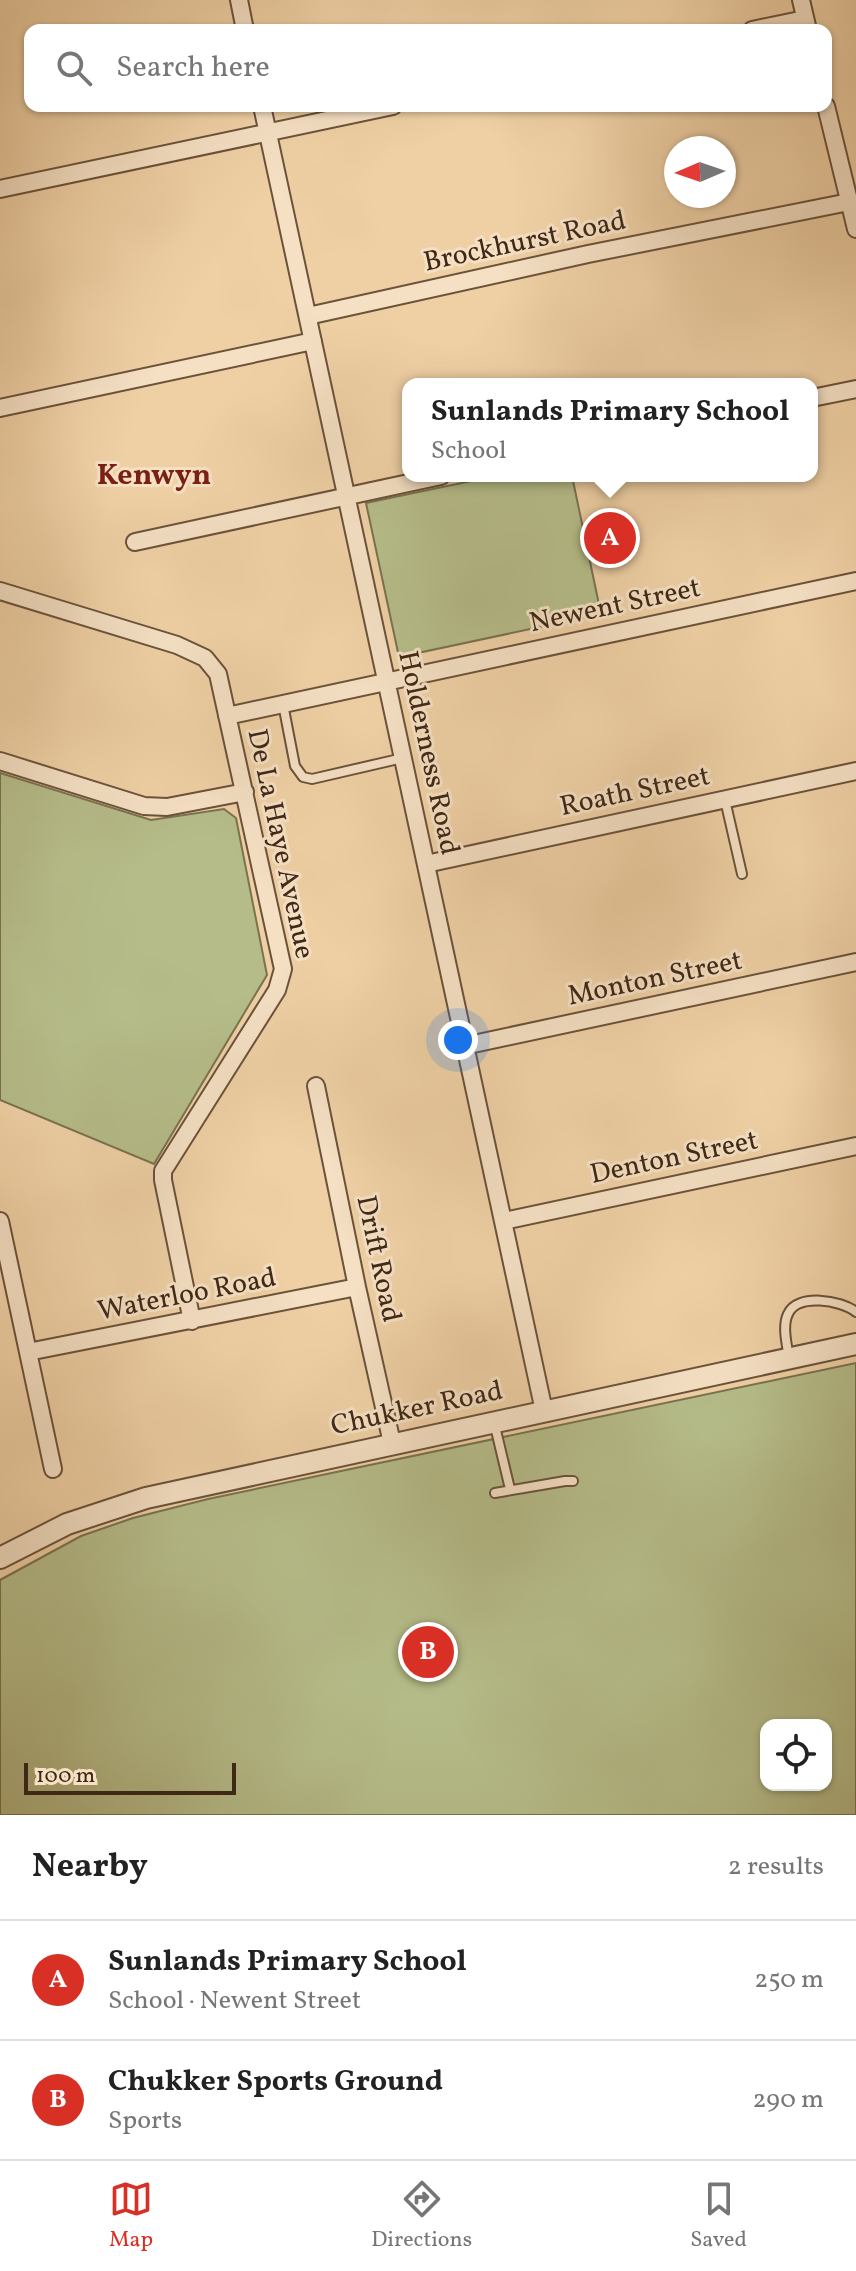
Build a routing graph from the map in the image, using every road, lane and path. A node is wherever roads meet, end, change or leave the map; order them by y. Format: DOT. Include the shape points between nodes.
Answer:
graph roads {
  1 [pos="239,0"];
  2 [pos="801,0"];
  3 [pos="244,24"];
  4 [pos="806,24"];
  5 [pos="263,112"];
  6 [pos="365,112"];
  7 [pos="827,112"];
  8 [pos="267,133"];
  9 [pos="0,189"];
  10 [pos="849,202"];
  11 [pos="856,229"];
  12 [pos="308,316"];
  13 [pos="313,341"];
  14 [pos="856,389"];
  15 [pos="818,397"];
  16 [pos="0,408"];
  17 [pos="412,482"];
  18 [pos="344,496"];
  19 [pos="135,542"];
  20 [pos="856,581"];
  21 [pos="0,591"];
  22 [pos="386,681"];
  23 [pos="283,703"];
  24 [pos="227,716"];
  25 [pos="403,758"];
  26 [pos="0,761"];
  27 [pos="856,771"];
  28 [pos="245,792"];
  29 [pos="725,799"];
  30 [pos="426,864"];
  31 [pos="742,874"];
  32 [pos="856,962"];
  33 [pos="464,1046"];
  34 [pos="316,1086"];
  35 [pos="856,1146"];
  36 [pos="0,1221"];
  37 [pos="504,1221"];
  38 [pos="357,1287"];
  39 [pos="856,1312"];
  40 [pos="192,1321"];
  41 [pos="856,1344"];
  42 [pos="28,1352"];
  43 [pos="789,1359"];
  44 [pos="544,1411"];
  45 [pos="494,1421"];
  46 [pos="392,1443"];
  47 [pos="53,1469"];
  48 [pos="573,1481"];
  49 [pos="510,1489"];
  50 [pos="495,1493"];
  51 [pos="0,1558"];
  1 -- 3 [label="street"];
  2 -- 4 [label="street"];
  5 -- 8 [label="street, Holderness Road"];
  6 -- 8 [label="street"];
  7 -- 10 [label="street"];
  8 -- 9 [label="street"];
  8 -- 12 [label="street, Holderness Road"];
  10 -- 11 [label="street"];
  10 -- 12 [label="street, Brockhurst Road"];
  12 -- 13 [label="street, Holderness Road"];
  13 -- 16 [label="street"];
  13 -- 18 [label="street, Holderness Road"];
  14 -- 15 [label="street"];
  17 -- 18 [label="street"];
  18 -- 19 [label="street"];
  18 -- 22 [label="street, Holderness Road"];
  20 -- 22 [label="street, Newent Street"];
  21 -- 24 [label="street, De La Haye Avenue" via="205,658 218,674"];
  22 -- 23 [label="street, Newent Street"];
  22 -- 25 [label="street, Holderness Road"];
  23 -- 24 [label="street, Newent Street"];
  23 -- 25 [label="lane" via="295,766 303,777"];
  24 -- 28 [label="street, De La Haye Avenue"];
  25 -- 30 [label="street, Holderness Road"];
  26 -- 28 [label="street" via="144,806 167,807"];
  27 -- 29 [label="street, Roath Street"];
  28 -- 40 [label="street, De La Haye Avenue" via="282,975 163,1171"];
  29 -- 30 [label="street, Roath Street"];
  29 -- 31 [label="lane"];
  30 -- 33 [label="street, Holderness Road"];
  32 -- 33 [label="street, Monton Street"];
  33 -- 37 [label="street, Holderness Road"];
  34 -- 38 [label="street, Drift Road"];
  35 -- 37 [label="street, Denton Street"];
  36 -- 42 [label="street"];
  37 -- 44 [label="street, Holderness Road"];
  38 -- 40 [label="street, Waterloo Road"];
  38 -- 46 [label="street, Drift Road"];
  39 -- 43 [label="lane" via="833,1300 793,1307 786,1323"];
  40 -- 42 [label="street, Waterloo Road"];
  41 -- 43 [label="street, Chukker Road"];
  42 -- 47 [label="street"];
  43 -- 44 [label="street, Chukker Road"];
  44 -- 45 [label="street, Chukker Road"];
  45 -- 46 [label="street, Chukker Road"];
  45 -- 49 [label="lane"];
  46 -- 51 [label="street, Chukker Road" via="105,1509"];
  48 -- 49 [label="lane"];
  49 -- 50 [label="lane"];
}
